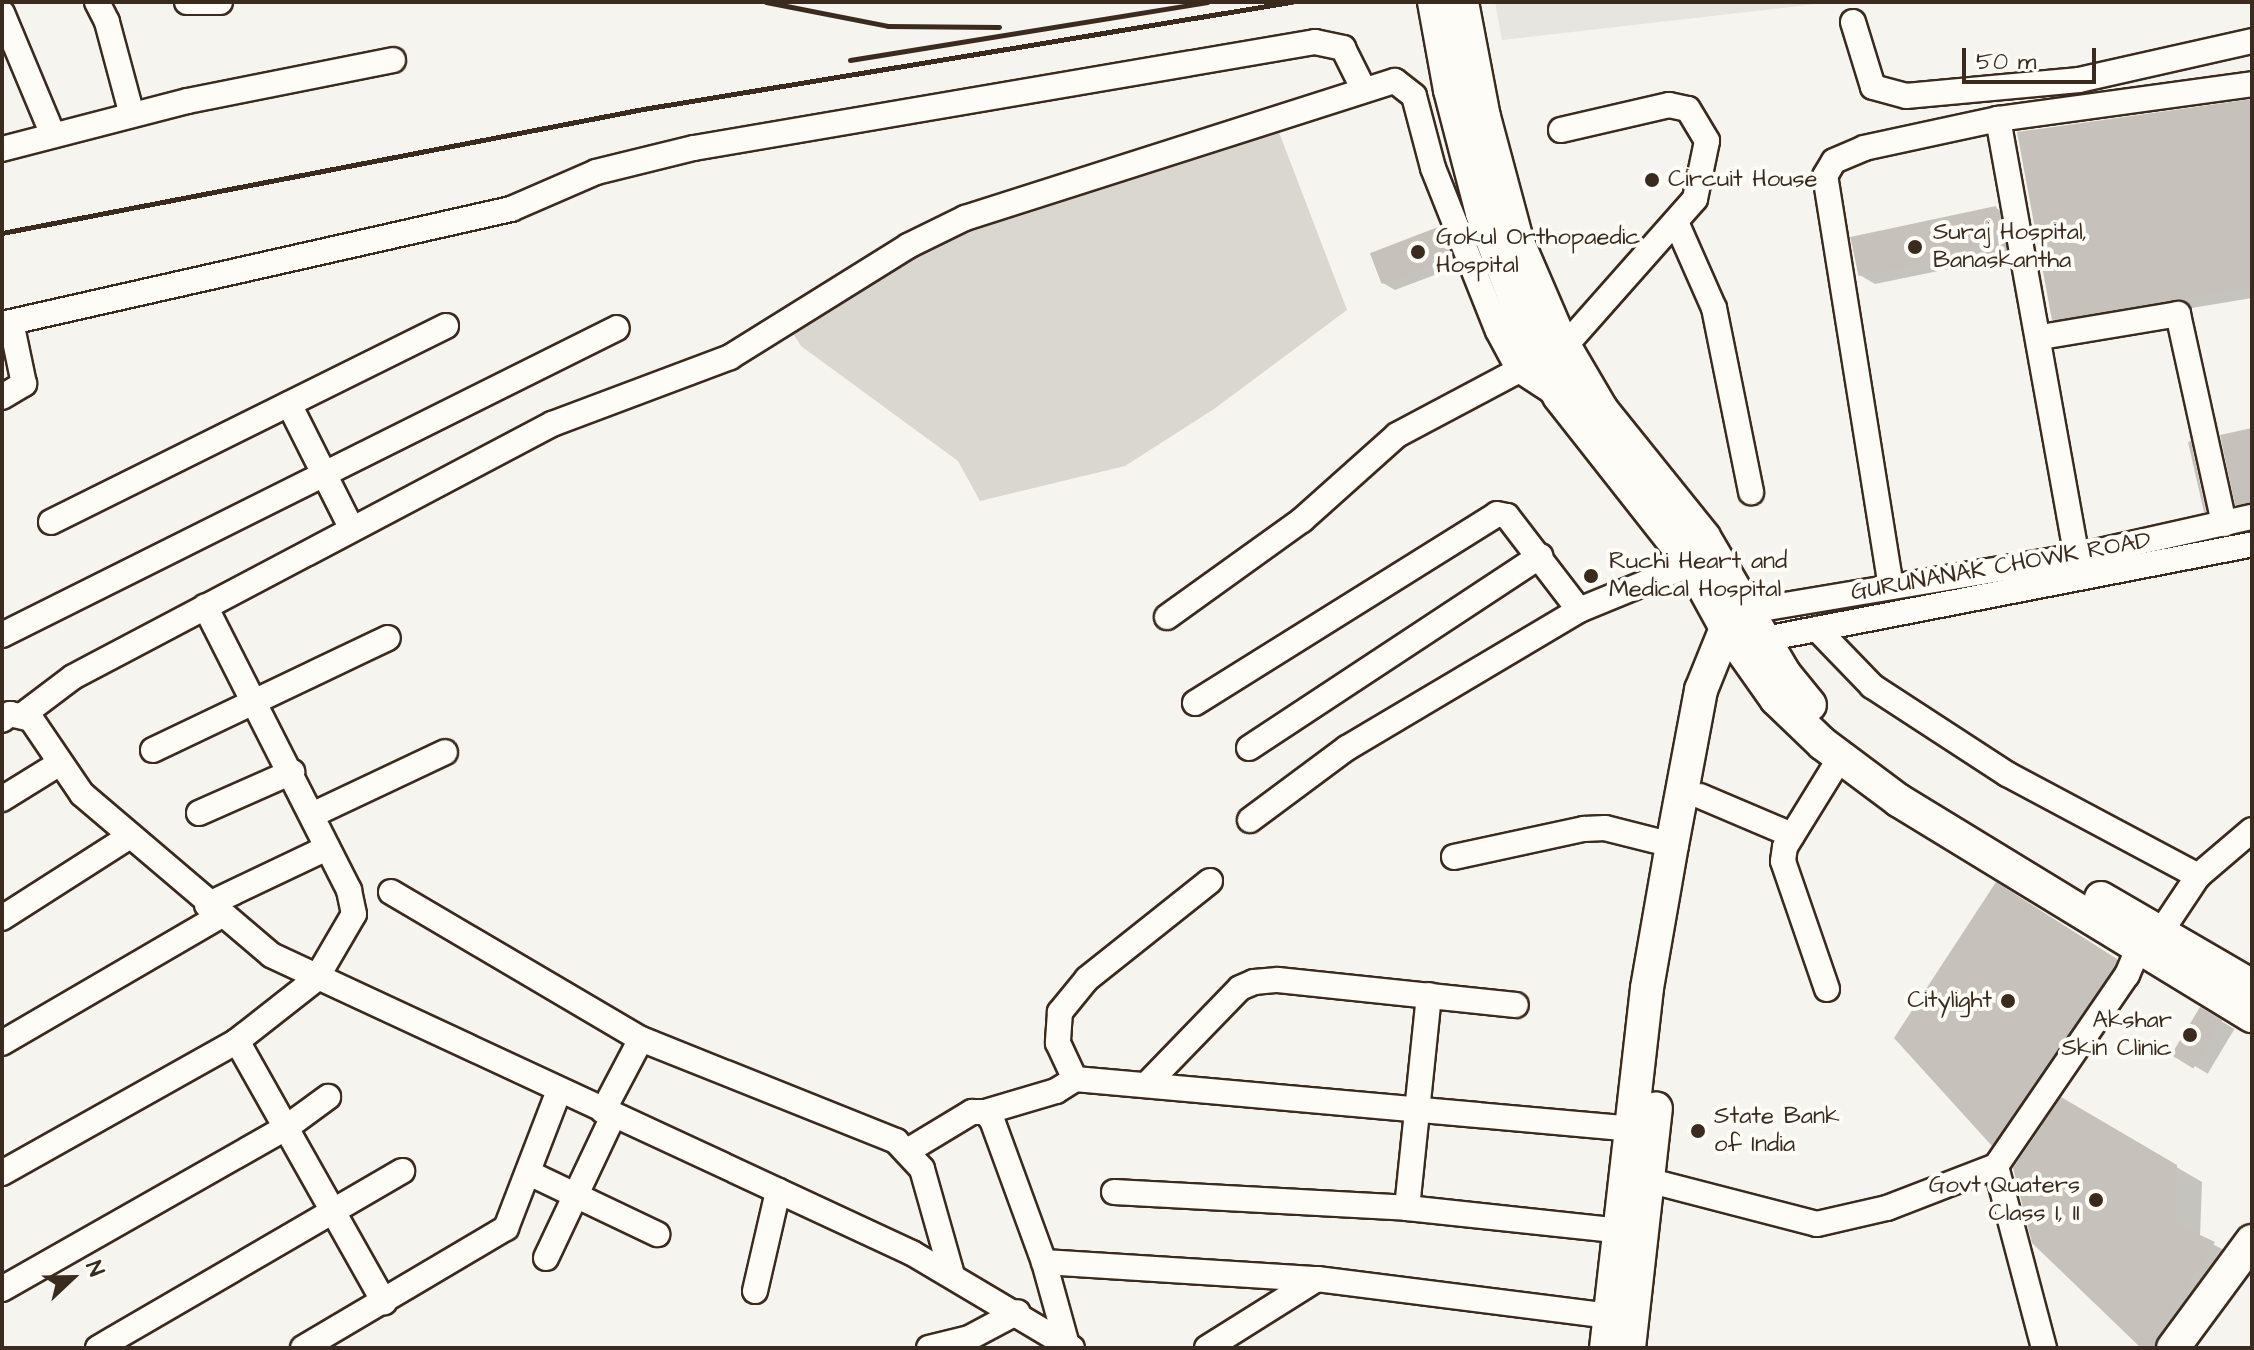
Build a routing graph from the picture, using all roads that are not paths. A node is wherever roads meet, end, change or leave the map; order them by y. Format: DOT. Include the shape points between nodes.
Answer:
graph roads {
  1 [pos="97,2"];
  2 [pos="187,2"];
  3 [pos="220,2"];
  4 [pos="1434,2"];
  5 [pos="1462,2"];
  6 [pos="2,13"];
  7 [pos="1853,22"];
  8 [pos="2252,41"];
  9 [pos="7,44"];
  10 [pos="393,60"];
  11 [pos="2252,84"];
  12 [pos="1364,90"];
  13 [pos="132,115"];
  14 [pos="1998,119"];
  15 [pos="1561,130"];
  16 [pos="53,135"];
  17 [pos="2,149"];
  18 [pos="1676,222"];
  19 [pos="7,323"];
  20 [pos="446,326"];
  21 [pos="617,328"];
  22 [pos="2041,337"];
  23 [pos="1544,352"];
  24 [pos="2,397"];
  25 [pos="289,404"];
  26 [pos="324,474"];
  27 [pos="1751,492"];
  28 [pos="2252,517"];
  29 [pos="51,522"];
  30 [pos="2224,524"];
  31 [pos="352,529"];
  32 [pos="2252,544"];
  33 [pos="1540,556"];
  34 [pos="2077,556"];
  35 [pos="1691,564"];
  36 [pos="1891,587"];
  37 [pos="205,606"];
  38 [pos="1579,610"];
  39 [pos="1167,617"];
  40 [pos="1817,629"];
  41 [pos="1746,634"];
  42 [pos="2,635"];
  43 [pos="388,638"];
  44 [pos="255,701"];
  45 [pos="1195,703"];
  46 [pos="13,717"];
  47 [pos="1249,748"];
  48 [pos="153,750"];
  49 [pos="445,752"];
  50 [pos="1840,758"];
  51 [pos="60,763"];
  52 [pos="292,772"];
  53 [pos="1700,796"];
  54 [pos="2,799"];
  55 [pos="199,813"];
  56 [pos="312,815"];
  57 [pos="1250,820"];
  58 [pos="2252,830"];
  59 [pos="1792,835"];
  60 [pos="127,838"];
  61 [pos="1672,845"];
  62 [pos="327,848"];
  63 [pos="1454,857"];
  64 [pos="2198,876"];
  65 [pos="1210,881"];
  66 [pos="391,892"];
  67 [pos="213,910"];
  68 [pos="2,918"];
  69 [pos="2150,940"];
  70 [pos="316,979"];
  71 [pos="2252,986"];
  72 [pos="1827,989"];
  73 [pos="1429,995"];
  74 [pos="1516,1005"];
  75 [pos="2252,1016"];
  76 [pos="641,1039"];
  77 [pos="237,1041"];
  78 [pos="2,1043"];
  79 [pos="1075,1079"];
  80 [pos="1148,1083"];
  81 [pos="559,1091"];
  82 [pos="328,1097"];
  83 [pos="1418,1108"];
  84 [pos="985,1112"];
  85 [pos="608,1114"];
  86 [pos="287,1127"];
  87 [pos="1634,1129"];
  88 [pos="909,1150"];
  89 [pos="1996,1166"];
  90 [pos="402,1171"];
  91 [pos="2,1173"];
  92 [pos="531,1174"];
  93 [pos="1651,1181"];
  94 [pos="778,1191"];
  95 [pos="1114,1192"];
  96 [pos="575,1197"];
  97 [pos="1407,1208"];
  98 [pos="336,1211"];
  99 [pos="1622,1231"];
  100 [pos="657,1234"];
  101 [pos="2252,1241"];
  102 [pos="546,1258"];
  103 [pos="1044,1262"];
  104 [pos="952,1275"];
  105 [pos="1317,1279"];
  106 [pos="2,1289"];
  107 [pos="755,1291"];
  108 [pos="384,1302"];
  109 [pos="1018,1312"];
  110 [pos="1610,1316"];
  111 [pos="1070,1346"];
  112 [pos="98,1348"];
  113 [pos="303,1348"];
  114 [pos="929,1348"];
  115 [pos="1207,1348"];
  116 [pos="1606,1348"];
  117 [pos="1629,1348"];
  118 [pos="2044,1348"];
  119 [pos="2173,1348"];
  1 -- 13 [label="street"];
  2 -- 3 [label="street"];
  4 -- 23 [label="main road" via="1482,213"];
  5 -- 23 [label="main road"];
  6 -- 9 [label="street"];
  7 -- 8 [label="street" via="1873,87 1906,96 2079,80"];
  9 -- 16 [label="street"];
  10 -- 13 [label="street"];
  11 -- 14 [label="street"];
  12 -- 19 [label="street" via="1343,48 1315,42 725,142 596,172 511,209"];
  12 -- 23 [label="street" via="1395,81 1414,96 1453,223"];
  12 -- 31 [label="street" via="965,218 908,246 730,357 552,424"];
  13 -- 16 [label="street"];
  14 -- 22 [label="street"];
  14 -- 36 [label="street" via="1845,153 1825,176"];
  15 -- 18 [label="street" via="1669,105 1688,109 1707,141 1704,175 1695,199"];
  16 -- 17 [label="street"];
  18 -- 23 [label="street"];
  18 -- 27 [label="street" via="1714,308"];
  19 -- 24 [label="street" via="24,384"];
  20 -- 25 [label="street"];
  21 -- 26 [label="street"];
  22 -- 30 [label="street" via="2178,314"];
  22 -- 34 [label="street"];
  23 -- 35 [label="main road" via="1559,396"];
  23 -- 39 [label="street" via="1397,435 1302,520"];
  23 -- 41 [label="main road" via="1602,410 1704,537"];
  25 -- 26 [label="street"];
  25 -- 29 [label="street"];
  26 -- 31 [label="street"];
  26 -- 42 [label="street"];
  28 -- 30 [label="street, GURUNANAK CHOWK ROAD"];
  30 -- 34 [label="street, GURUNANAK CHOWK ROAD"];
  31 -- 37 [label="street"];
  32 -- 40 [label="street"];
  33 -- 38 [label="street"];
  33 -- 45 [label="street" via="1507,516 1487,518"];
  33 -- 47 [label="street"];
  34 -- 36 [label="street, GURUNANAK CHOWK ROAD"];
  35 -- 38 [label="street"];
  35 -- 41 [label="main road"];
  36 -- 41 [label="street, GURUNANAK CHOWK ROAD"];
  37 -- 44 [label="street"];
  37 -- 46 [label="street" via="73,677"];
  38 -- 57 [label="street" via="1347,748"];
  40 -- 41 [label="street"];
  40 -- 64 [label="street" via="1872,686 2007,774"];
  41 -- 50 [label="main road" via="1776,699"];
  41 -- 53 [label="main road" via="1724,689"];
  41 -- 61 [label="main road" via="1701,690"];
  41 -- 69 [label="main road" via="1809,703 1872,756"];
  43 -- 44 [label="street"];
  44 -- 48 [label="street"];
  44 -- 52 [label="street"];
  46 -- 51 [label="street" via="38,726"];
  49 -- 56 [label="street"];
  50 -- 59 [label="street"];
  50 -- 69 [label="main road" via="1898,800"];
  51 -- 54 [label="street"];
  51 -- 60 [label="street" via="82,794"];
  52 -- 55 [label="street"];
  52 -- 56 [label="street"];
  53 -- 59 [label="street"];
  53 -- 93 [label="main road" via="1671,929"];
  56 -- 62 [label="street"];
  58 -- 64 [label="street"];
  59 -- 72 [label="street" via="1783,861"];
  60 -- 67 [label="street"];
  60 -- 68 [label="street"];
  61 -- 63 [label="street" via="1615,830 1584,829"];
  61 -- 87 [label="main road" via="1647,988"];
  62 -- 67 [label="street"];
  62 -- 70 [label="street" via="355,908"];
  64 -- 69 [label="street"];
  65 -- 79 [label="street" via="1087,979 1060,1012 1058,1043"];
  66 -- 76 [label="street"];
  67 -- 70 [label="street" via="271,955"];
  67 -- 78 [label="street"];
  69 -- 71 [label="main road"];
  69 -- 75 [label="main road"];
  69 -- 89 [label="street"];
  70 -- 77 [label="street"];
  70 -- 81 [label="street"];
  73 -- 74 [label="street"];
  73 -- 80 [label="street" via="1254,982 1240,988"];
  73 -- 83 [label="street"];
  76 -- 85 [label="street"];
  76 -- 88 [label="street"];
  77 -- 86 [label="street"];
  77 -- 91 [label="street"];
  79 -- 80 [label="street"];
  79 -- 84 [label="street" via="1056,1091"];
  80 -- 83 [label="street"];
  81 -- 85 [label="street"];
  81 -- 92 [label="street"];
  82 -- 86 [label="street"];
  83 -- 87 [label="street"];
  83 -- 97 [label="street"];
  84 -- 88 [label="street" via="972,1112"];
  84 -- 103 [label="street"];
  85 -- 94 [label="street"];
  85 -- 96 [label="street"];
  86 -- 98 [label="street"];
  86 -- 106 [label="street"];
  87 -- 99 [label="main road"];
  88 -- 104 [label="street" via="922,1169"];
  89 -- 93 [label="street" via="1887,1208 1817,1224"];
  89 -- 118 [label="street"];
  90 -- 98 [label="street"];
  92 -- 96 [label="street"];
  92 -- 108 [label="street" via="506,1228"];
  93 -- 117 [label="main road"];
  94 -- 104 [label="street"];
  94 -- 107 [label="street"];
  95 -- 97 [label="street"];
  96 -- 100 [label="street"];
  96 -- 102 [label="street"];
  97 -- 99 [label="street"];
  98 -- 108 [label="street"];
  98 -- 112 [label="street"];
  99 -- 110 [label="main road"];
  101 -- 119 [label="main road"];
  103 -- 105 [label="street"];
  103 -- 111 [label="street"];
  104 -- 109 [label="street"];
  105 -- 110 [label="street"];
  105 -- 115 [label="street"];
  108 -- 113 [label="street"];
  109 -- 111 [label="street"];
  109 -- 114 [label="street" via="978,1335"];
  110 -- 116 [label="main road"];
}
